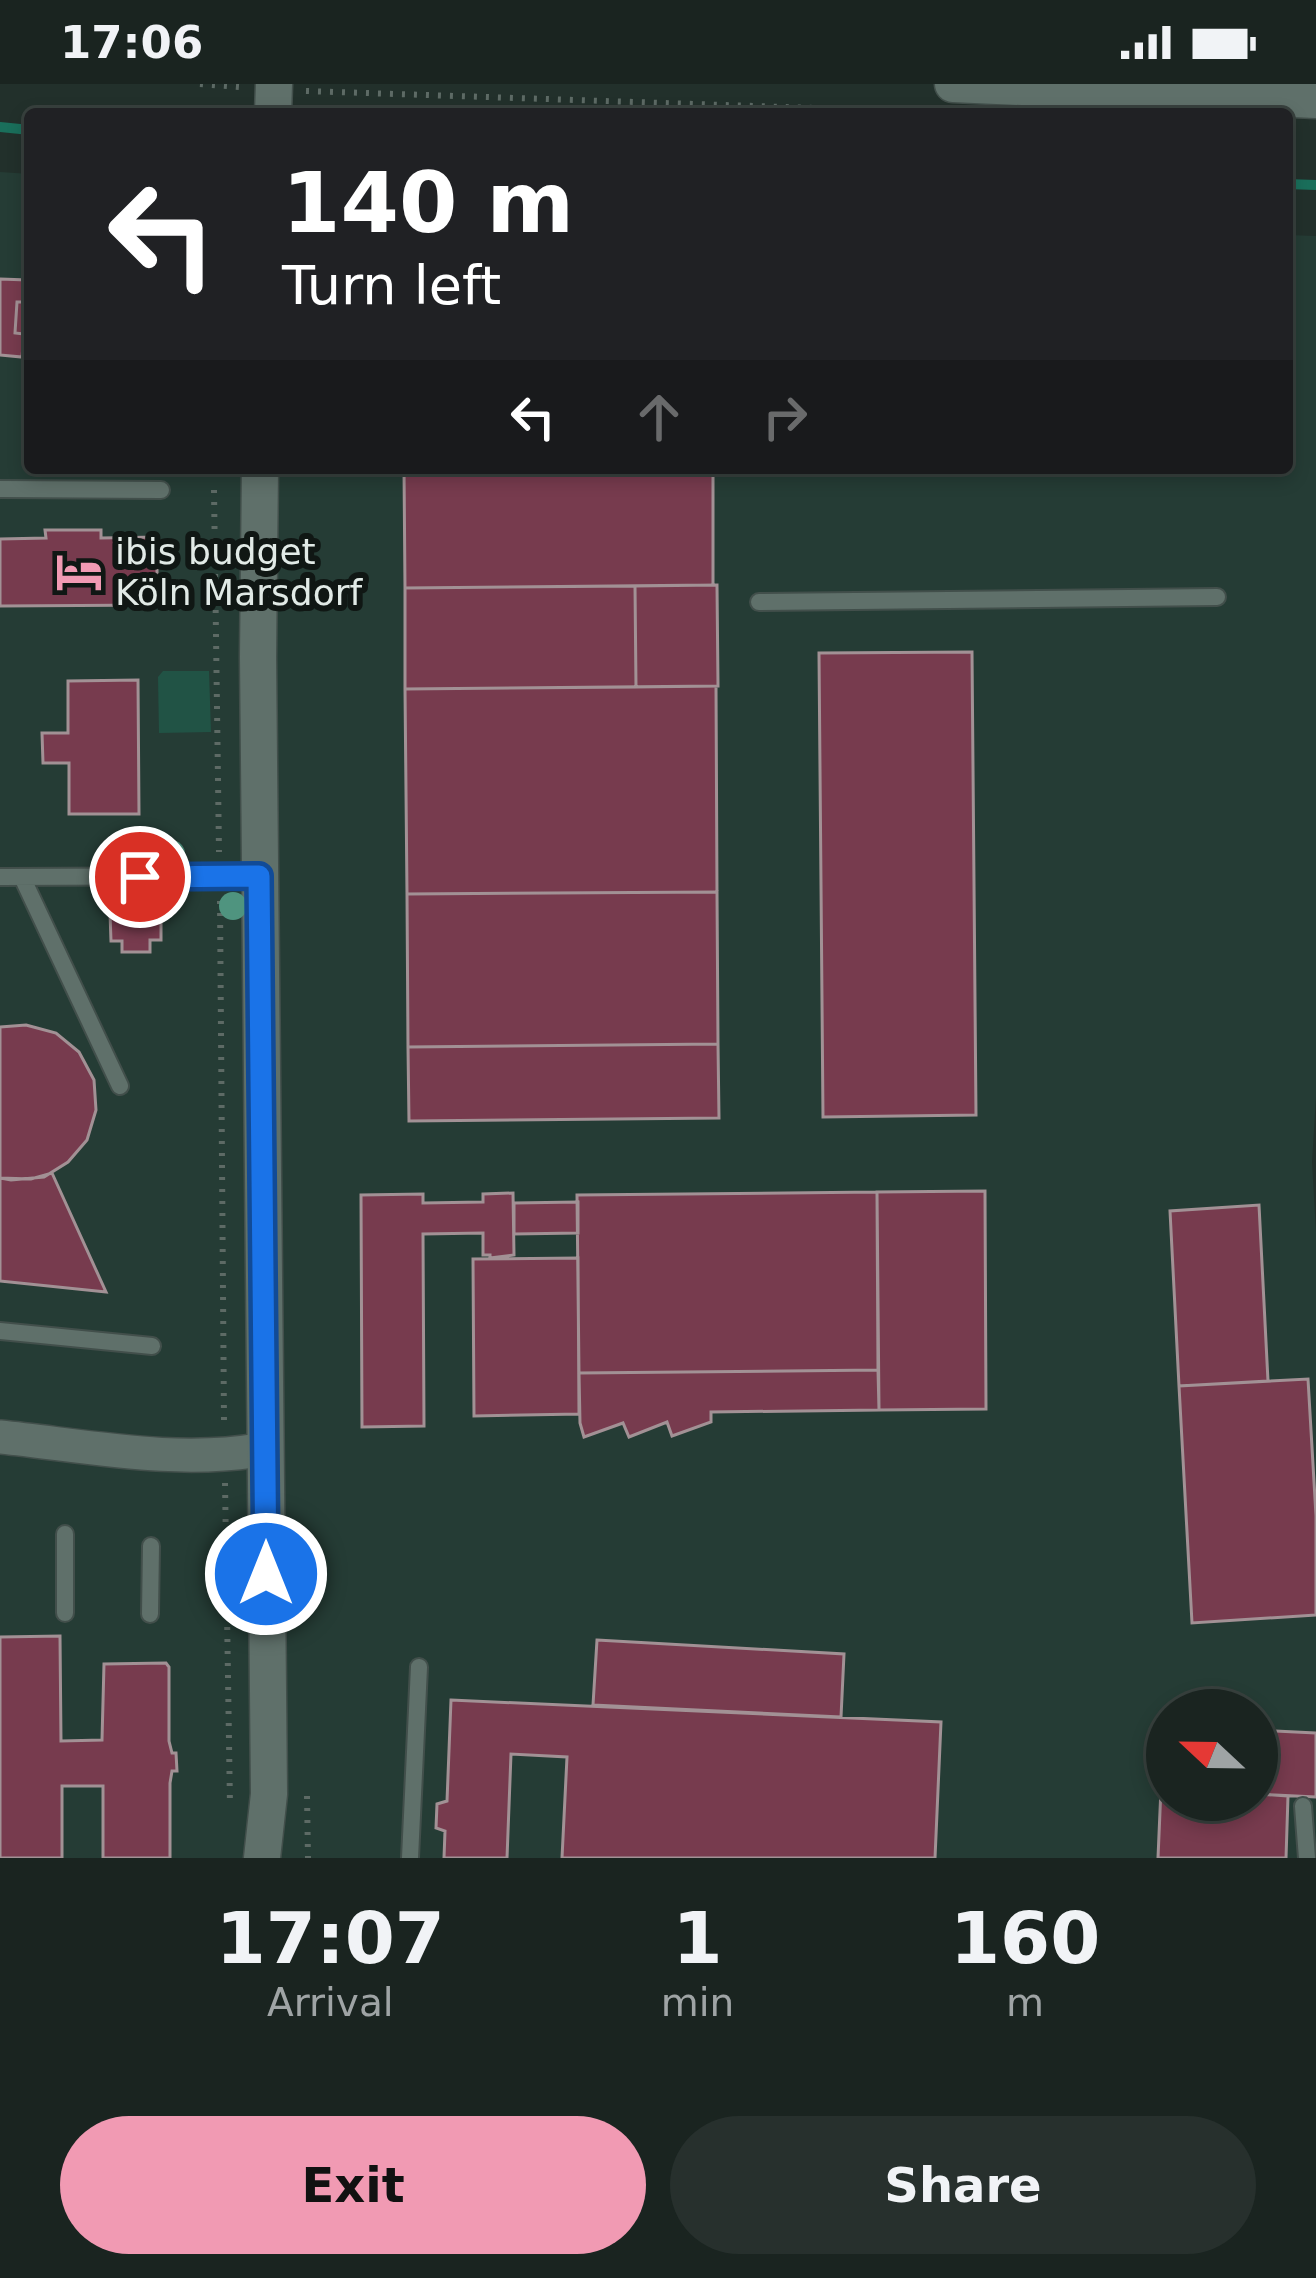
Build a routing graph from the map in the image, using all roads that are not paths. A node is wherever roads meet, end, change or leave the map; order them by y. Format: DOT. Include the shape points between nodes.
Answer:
graph roads {
  1 [pos="945,98"];
  2 [pos="1316,100"];
  3 [pos="260,474"];
  4 [pos="0,490"];
  5 [pos="161,490"];
  6 [pos="1217,597"];
  7 [pos="759,602"];
  8 [pos="259,876"];
  9 [pos="0,877"];
  10 [pos="22,877"];
  11 [pos="120,1086"];
  12 [pos="0,1331"];
  13 [pos="152,1346"];
  14 [pos="0,1437"];
  15 [pos="265,1449"];
  16 [pos="65,1534"];
  17 [pos="151,1546"];
  18 [pos="64,1613"];
  19 [pos="150,1614"];
  20 [pos="419,1667"];
  21 [pos="268,1794"];
  22 [pos="1303,1805"];
  23 [pos="262,1858"];
  24 [pos="280,1858"];
  25 [pos="410,1858"];
  26 [pos="1306,1858"];
  1 -- 2 [label="street"];
  3 -- 8 [label="street"];
  4 -- 5 [label="lane"];
  6 -- 7 [label="lane"];
  8 -- 10 [label="lane"];
  8 -- 15 [label="street"];
  9 -- 10 [label="lane"];
  10 -- 11 [label="lane"];
  12 -- 13 [label="lane"];
  14 -- 15 [label="street" via="190,1455"];
  15 -- 21 [label="street"];
  16 -- 18 [label="lane"];
  17 -- 19 [label="lane"];
  20 -- 25 [label="lane"];
  21 -- 23 [label="street"];
  21 -- 24 [label="street"];
  22 -- 26 [label="lane"];
}
